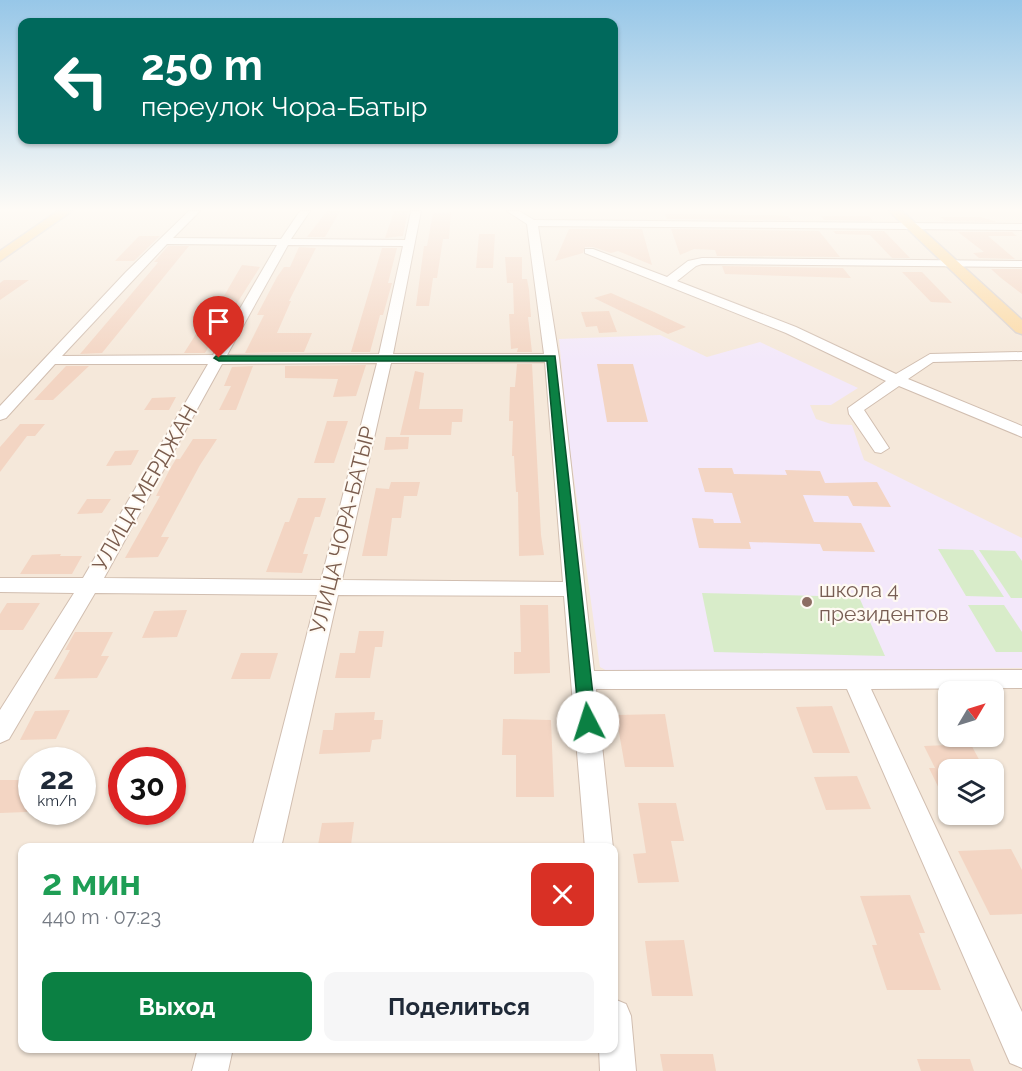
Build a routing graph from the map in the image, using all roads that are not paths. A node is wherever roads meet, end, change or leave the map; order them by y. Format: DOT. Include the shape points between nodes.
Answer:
graph roads {
  1 [pos="145,261"];
  2 [pos="273,261"];
  3 [pos="405,261"];
  4 [pos="538,261"];
  5 [pos="614,261"];
  6 [pos="948,261"];
  7 [pos="951,264"];
  8 [pos="1022,264"];
  9 [pos="668,283"];
  10 [pos="1022,329"];
  11 [pos="1022,356"];
  12 [pos="219,358"];
  13 [pos="552,358"];
  14 [pos="385,359"];
  15 [pos="53,360"];
  16 [pos="897,380"];
  17 [pos="0,415"];
  18 [pos="1022,432"];
  19 [pos="881,448"];
  20 [pos="90,584"];
  21 [pos="0,585"];
  22 [pos="330,586"];
  23 [pos="576,589"];
  24 [pos="1022,679"];
  25 [pos="584,680"];
  26 [pos="856,681"];
  27 [pos="0,732"];
  28 [pos="267,843"];
  29 [pos="599,843"];
  30 [pos="1022,1051"];
  31 [pos="215,1053"];
  32 [pos="617,1053"];
  33 [pos="210,1071"];
  34 [pos="618,1071"];
  1 -- 15 [label="street"];
  2 -- 12 [label="street, УЛИЦА МЕРДЖАН"];
  3 -- 14 [label="street, УЛИЦА ЧОРА-БАТЫР"];
  4 -- 13 [label="street"];
  5 -- 9 [label="street"];
  6 -- 7 [label="main road"];
  7 -- 8 [label="street"];
  7 -- 9 [label="street" via="702,261 692,263"];
  7 -- 10 [label="main road"];
  9 -- 16 [label="street" via="790,330"];
  11 -- 16 [label="street" via="930,358"];
  12 -- 14 [label="street"];
  12 -- 15 [label="street"];
  12 -- 20 [label="street, УЛИЦА МЕРДЖАН"];
  13 -- 14 [label="street"];
  13 -- 23 [label="street"];
  14 -- 22 [label="street, УЛИЦА ЧОРА-БАТЫР"];
  15 -- 17 [label="street"];
  16 -- 18 [label="street"];
  16 -- 19 [label="street" via="856,408"];
  20 -- 21 [label="street"];
  20 -- 22 [label="street"];
  20 -- 27 [label="street, УЛИЦА МЕРДЖАН"];
  22 -- 23 [label="street"];
  22 -- 28 [label="street, УЛИЦА ЧОРА-БАТЫР"];
  23 -- 25 [label="street"];
  24 -- 26 [label="street"];
  25 -- 26 [label="street"];
  25 -- 29 [label="street"];
  26 -- 30 [label="street"];
  31 -- 33 [label="street"];
  32 -- 34 [label="street"];
}
